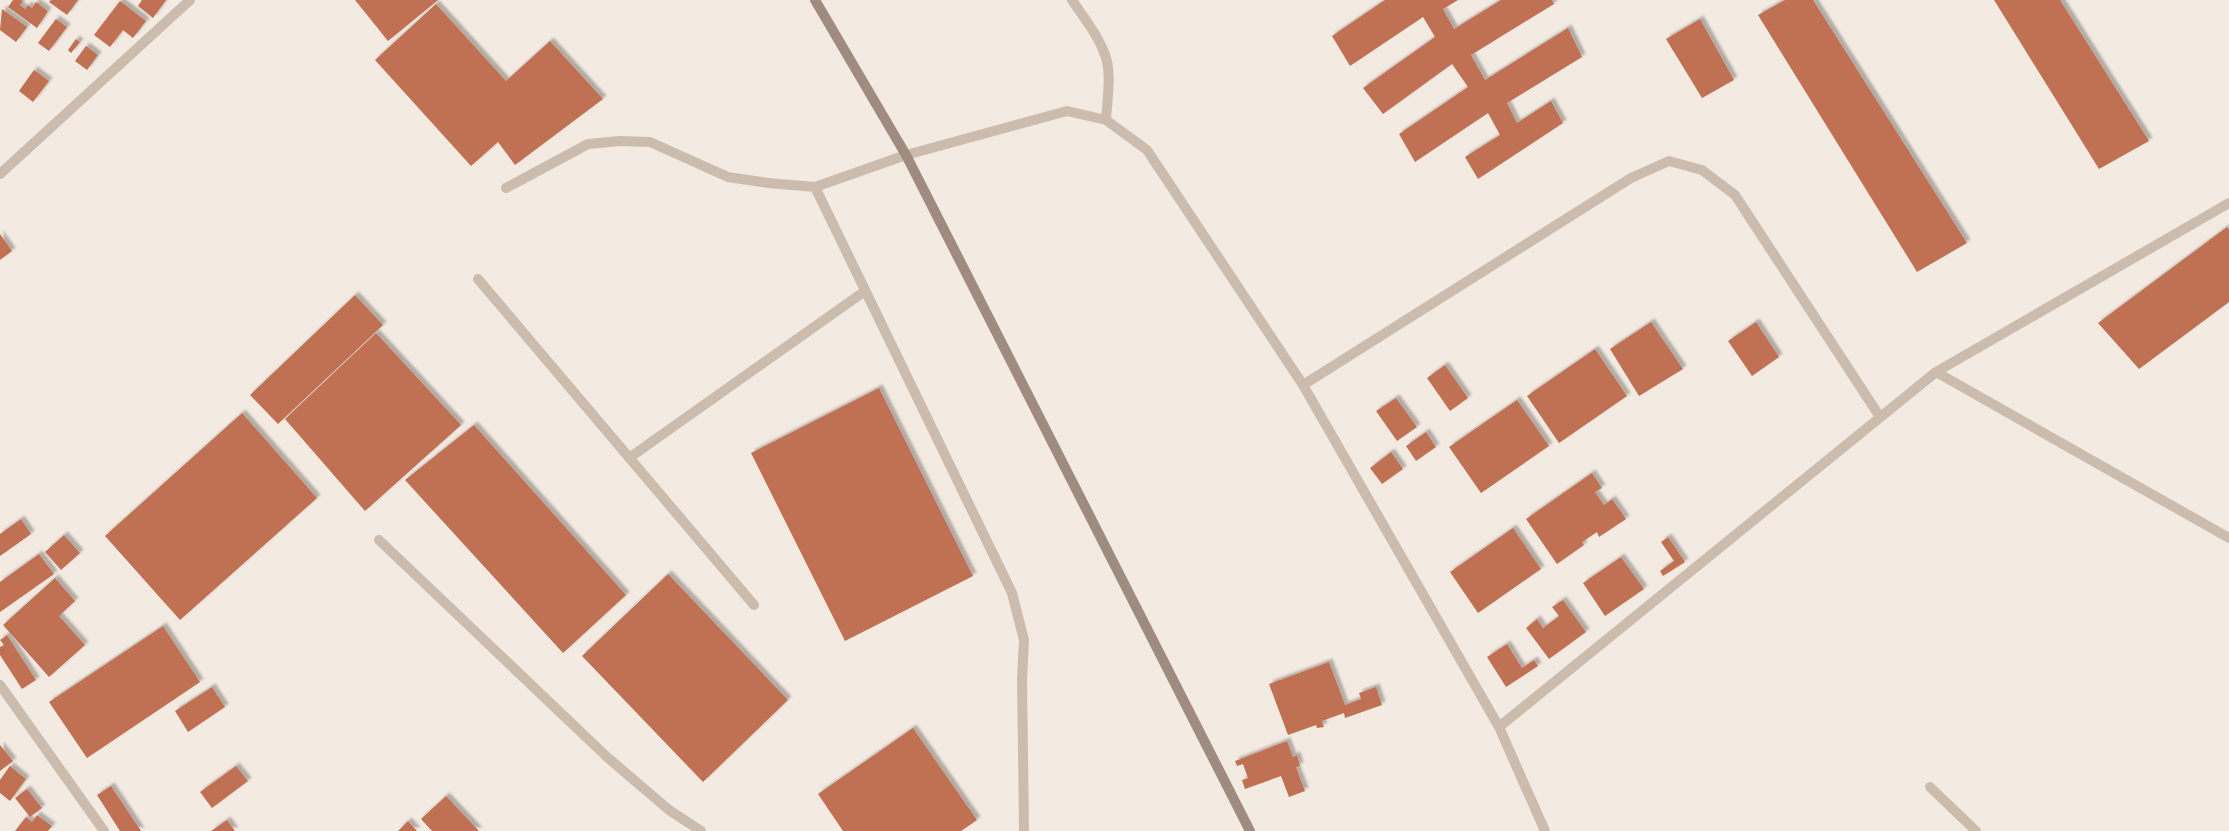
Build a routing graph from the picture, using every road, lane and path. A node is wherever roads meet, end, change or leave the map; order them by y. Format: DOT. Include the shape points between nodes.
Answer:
graph roads {
  1 [pos="190,0"];
  2 [pos="816,0"];
  3 [pos="1072,0"];
  4 [pos="1106,120"];
  5 [pos="906,155"];
  6 [pos="0,174"];
  7 [pos="815,186"];
  8 [pos="506,188"];
  9 [pos="2229,203"];
  10 [pos="478,280"];
  11 [pos="865,290"];
  12 [pos="1936,372"];
  13 [pos="1303,385"];
  14 [pos="1880,417"];
  15 [pos="629,458"];
  16 [pos="2229,538"];
  17 [pos="379,540"];
  18 [pos="754,605"];
  19 [pos="0,685"];
  20 [pos="1498,727"];
  21 [pos="1930,787"];
  22 [pos="104,831"];
  23 [pos="701,831"];
  24 [pos="1024,831"];
  25 [pos="1250,831"];
  26 [pos="1545,831"];
  27 [pos="1976,831"];
  1 -- 6 [label="street"];
  2 -- 5 [label="street"];
  3 -- 4 [label="street" via="1096,36 1106,57"];
  4 -- 5 [label="street" via="1067,111"];
  4 -- 13 [label="street" via="1148,150"];
  5 -- 7 [label="street"];
  5 -- 25 [label="street"];
  7 -- 8 [label="street" via="728,177 650,142 620,141 588,144"];
  7 -- 11 [label="street"];
  9 -- 12 [label="street"];
  10 -- 15 [label="street"];
  11 -- 15 [label="street"];
  11 -- 24 [label="street" via="1012,594 1024,640"];
  12 -- 14 [label="street"];
  12 -- 16 [label="street"];
  13 -- 14 [label="street" via="1631,178 1669,161 1702,170 1735,195"];
  13 -- 20 [label="street"];
  14 -- 20 [label="street"];
  15 -- 18 [label="street"];
  17 -- 23 [label="street" via="607,757 669,810"];
  19 -- 22 [label="street"];
  20 -- 26 [label="street"];
  21 -- 27 [label="street"];
}
